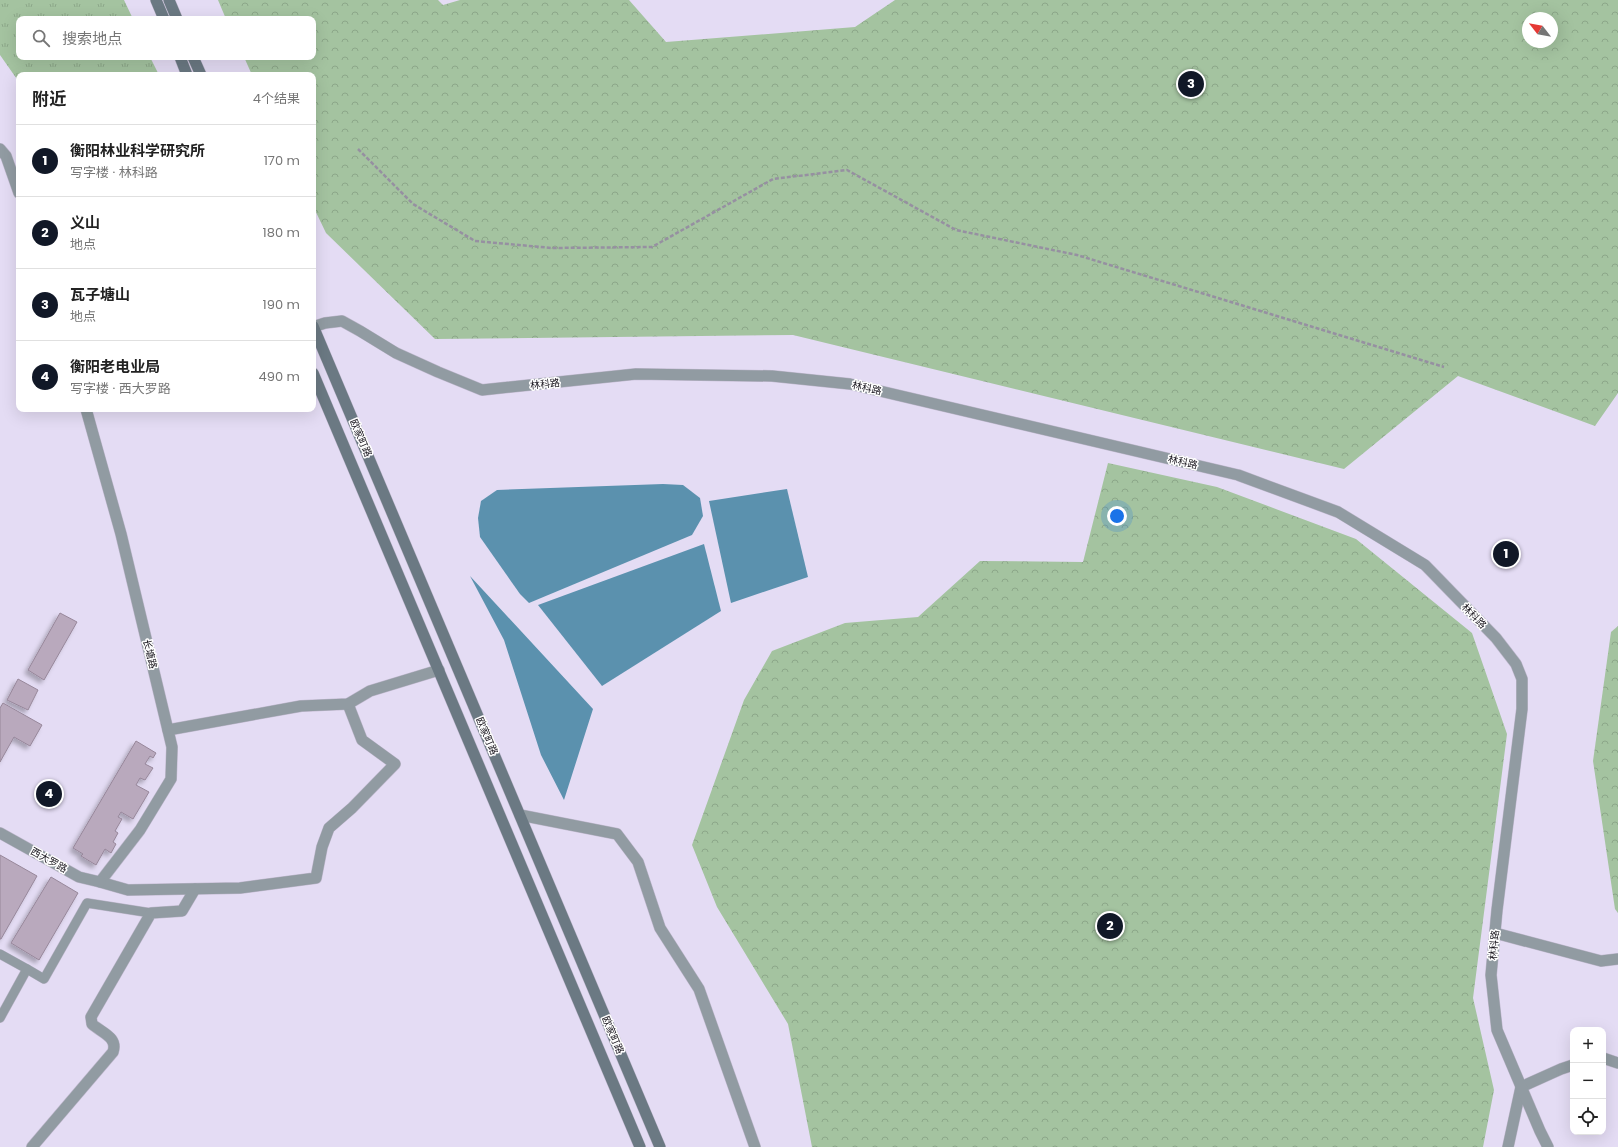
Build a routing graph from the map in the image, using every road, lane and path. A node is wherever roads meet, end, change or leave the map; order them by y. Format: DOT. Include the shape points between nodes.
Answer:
graph roads {
  1 [pos="156,0"];
  2 [pos="169,0"];
  3 [pos="163,16"];
  4 [pos="176,16"];
  5 [pos="181,60"];
  6 [pos="195,60"];
  7 [pos="186,72"];
  8 [pos="200,72"];
  9 [pos="0,149"];
  10 [pos="358,149"];
  11 [pos="16,184"];
  12 [pos="316,325"];
  13 [pos="316,333"];
  14 [pos="1444,367"];
  15 [pos="316,380"];
  16 [pos="87,412"];
  17 [pos="438,670"];
  18 [pos="348,704"];
  19 [pos="168,730"];
  20 [pos="520,815"];
  21 [pos="0,833"];
  22 [pos="100,882"];
  23 [pos="195,889"];
  24 [pos="151,913"];
  25 [pos="1495,933"];
  26 [pos="0,954"];
  27 [pos="1618,959"];
  28 [pos="27,969"];
  29 [pos="0,1018"];
  30 [pos="1606,1059"];
  31 [pos="1618,1063"];
  32 [pos="1570,1066"];
  33 [pos="1521,1087"];
  34 [pos="32,1147"];
  35 [pos="640,1147"];
  36 [pos="660,1147"];
  37 [pos="755,1147"];
  38 [pos="1508,1147"];
  39 [pos="1548,1147"];
  1 -- 3 [label="main road"];
  2 -- 4 [label="main road"];
  5 -- 7 [label="main road"];
  6 -- 8 [label="main road"];
  9 -- 11 [label="street" via="6,156"];
  10 -- 14 [label="path" via="413,204 475,241 552,248 652,247 773,179 847,170 956,230 1077,255"];
  12 -- 25 [label="street, 林科路" via="342,321 396,353 482,390 636,374 772,376 850,384 1238,475 1338,512 1425,565 1496,638 1516,664 1522,679 1522,709"];
  13 -- 20 [label="main road, 欧家町路"];
  15 -- 17 [label="main road, 欧家町路"];
  16 -- 19 [label="street, 长塘路" via="121,534"];
  17 -- 18 [label="street" via="370,691"];
  17 -- 35 [label="main road, 欧家町路"];
  18 -- 19 [label="street" via="301,706"];
  18 -- 23 [label="street, 西大罗路" via="362,740 395,764 329,828 316,878 240,888"];
  19 -- 22 [label="street, 长塘路" via="172,747 171,779 140,830"];
  20 -- 36 [label="main road, 欧家町路"];
  20 -- 37 [label="street" via="617,834 638,862 660,928 698,989"];
  21 -- 22 [label="street, 西大罗路" via="79,876"];
  22 -- 23 [label="street, 西大罗路" via="128,890"];
  23 -- 24 [label="street" via="182,912"];
  24 -- 28 [label="lane" via="87,903 44,979"];
  24 -- 34 [label="street" via="91,1016 92,1024 113,1039 113,1052"];
  25 -- 27 [label="street" via="1601,961"];
  25 -- 33 [label="street, 林科路" via="1491,975 1497,1030"];
  26 -- 28 [label="lane"];
  28 -- 29 [label="lane"];
  30 -- 31 [label="street"];
  32 -- 33 [label="street"];
  33 -- 38 [label="street"];
  33 -- 39 [label="street, 林科路"];
}
